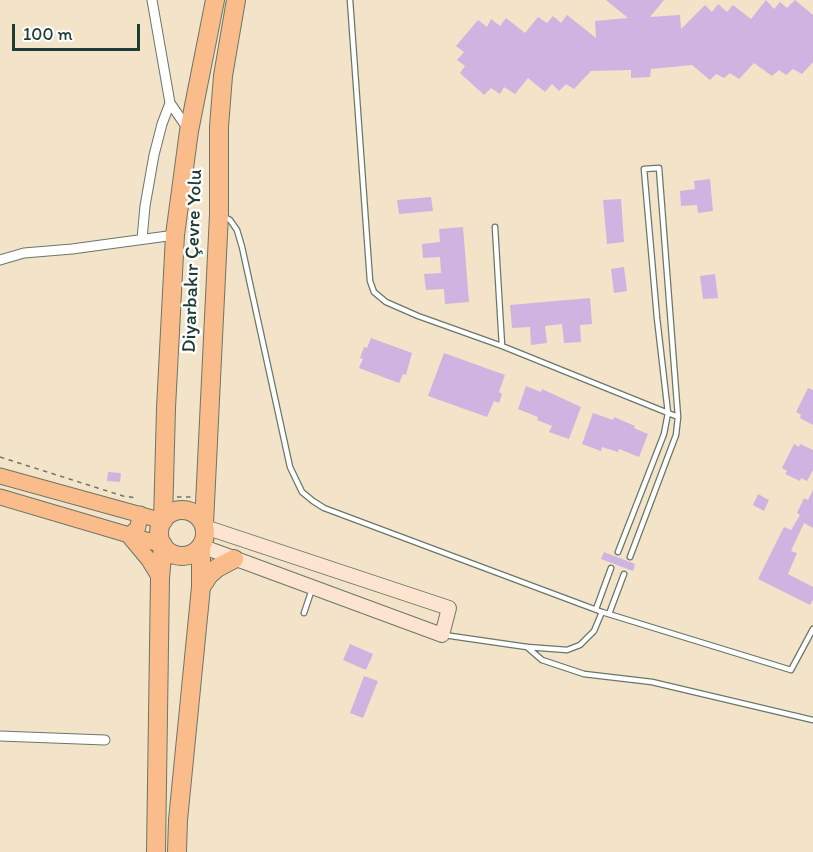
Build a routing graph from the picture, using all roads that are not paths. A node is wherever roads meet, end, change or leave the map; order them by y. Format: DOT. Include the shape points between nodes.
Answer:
graph roads {
  1 [pos="152,0"];
  2 [pos="215,0"];
  3 [pos="236,0"];
  4 [pos="350,0"];
  5 [pos="170,103"];
  6 [pos="189,130"];
  7 [pos="219,214"];
  8 [pos="495,227"];
  9 [pos="175,235"];
  10 [pos="142,239"];
  11 [pos="0,260"];
  12 [pos="502,346"];
  13 [pos="668,413"];
  14 [pos="678,417"];
  15 [pos="0,476"];
  16 [pos="0,497"];
  17 [pos="140,514"];
  18 [pos="163,520"];
  19 [pos="204,526"];
  20 [pos="129,536"];
  21 [pos="163,545"];
  22 [pos="201,546"];
  23 [pos="618,552"];
  24 [pos="630,557"];
  25 [pos="234,559"];
  26 [pos="611,568"];
  27 [pos="624,574"];
  28 [pos="160,578"];
  29 [pos="313,586"];
  30 [pos="201,587"];
  31 [pos="596,609"];
  32 [pos="602,612"];
  33 [pos="304,613"];
  34 [pos="609,614"];
  35 [pos="813,629"];
  36 [pos="442,635"];
  37 [pos="527,647"];
  38 [pos="813,720"];
  39 [pos="0,736"];
  40 [pos="105,740"];
  41 [pos="156,852"];
  42 [pos="177,852"];
  1 -- 5 [label="street"];
  2 -- 6 [label="highway, Diyarbakır Çevre Yolu"];
  3 -- 7 [label="highway, Diyarbakır Çevre Yolu" via="223,76"];
  4 -- 12 [label="lane" via="370,281 374,292 386,302 418,316"];
  5 -- 6 [label="street"];
  5 -- 10 [label="street" via="154,155"];
  6 -- 9 [label="highway, Diyarbakır Çevre Yolu"];
  7 -- 19 [label="highway, Diyarbakır Çevre Yolu"];
  7 -- 31 [label="lane" via="237,230 290,467 302,492 324,508"];
  8 -- 12 [label="lane"];
  9 -- 10 [label="street"];
  9 -- 18 [label="highway, Diyarbakır Çevre Yolu"];
  10 -- 11 [label="street" via="24,253"];
  12 -- 13 [label="lane"];
  13 -- 14 [label="lane"];
  13 -- 14 [label="lane" via="644,169 659,168"];
  13 -- 23 [label="lane" via="664,434"];
  14 -- 24 [label="lane" via="676,435"];
  15 -- 17 [label="main road"];
  16 -- 20 [label="main road"];
  17 -- 18 [label="main road"];
  17 -- 20 [label="main road" via="138,526"];
  18 -- 19 [label="highway" via="172,512 184,510 196,514"];
  18 -- 21 [label="highway" via="159,532"];
  19 -- 22 [label="highway"];
  19 -- 36 [label="main road" via="449,608"];
  20 -- 21 [label="main road"];
  20 -- 28 [label="main road"];
  21 -- 22 [label="highway" via="179,555 191,554"];
  21 -- 28 [label="highway"];
  22 -- 25 [label="main road"];
  22 -- 30 [label="highway"];
  25 -- 29 [label="main road"];
  25 -- 30 [label="highway" via="217,568"];
  26 -- 31 [label="lane"];
  27 -- 34 [label="lane"];
  28 -- 41 [label="highway"];
  29 -- 33 [label="lane"];
  29 -- 36 [label="main road"];
  30 -- 42 [label="highway"];
  31 -- 32 [label="lane"];
  32 -- 34 [label="lane"];
  32 -- 37 [label="lane" via="594,631 580,645 567,650"];
  34 -- 35 [label="lane" via="791,670"];
  36 -- 37 [label="lane"];
  37 -- 38 [label="lane" via="543,660 584,674 652,682"];
  39 -- 40 [label="street"];
}
